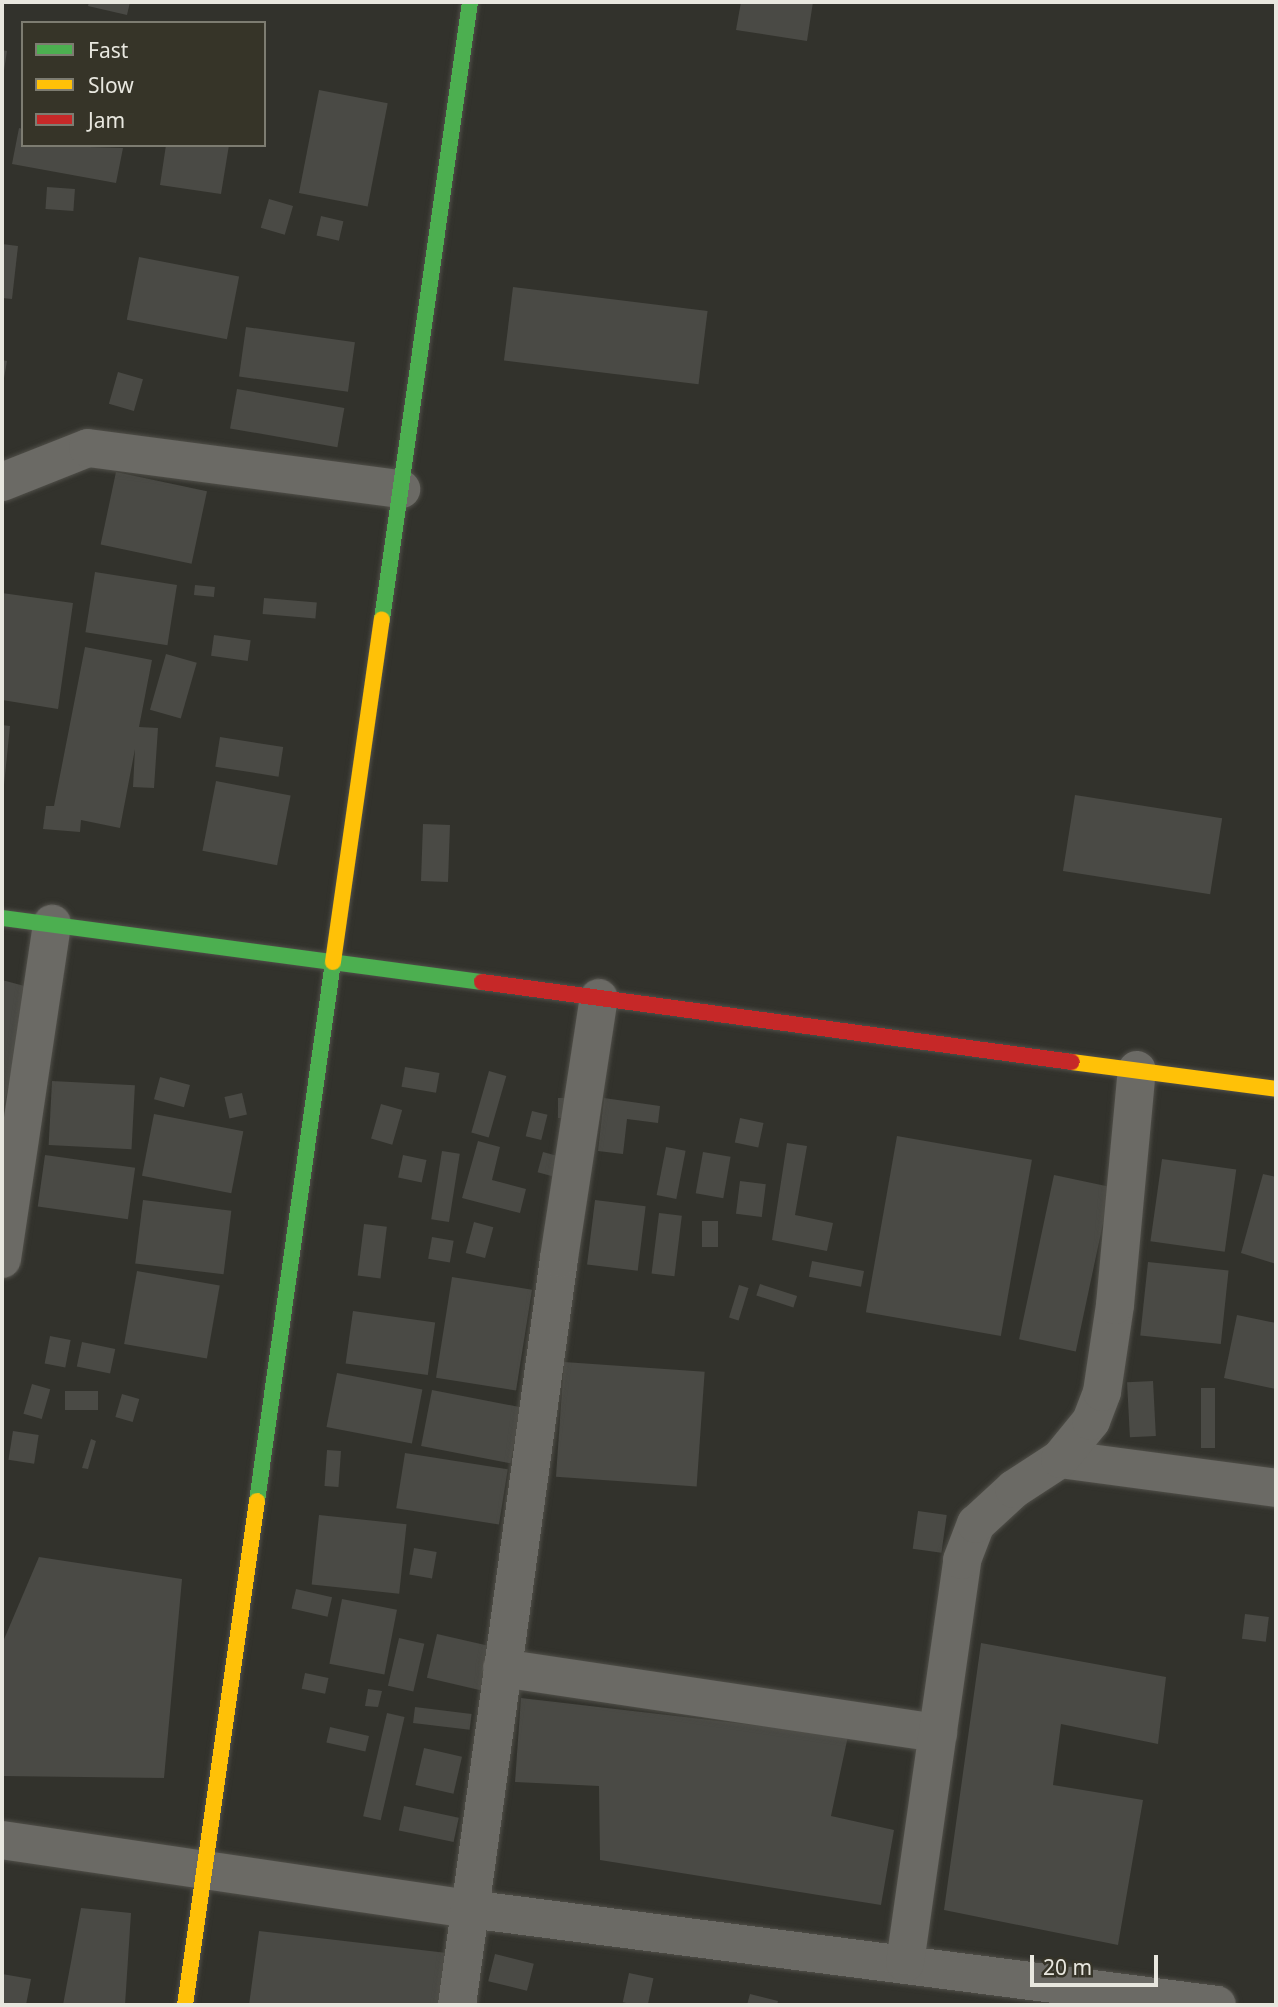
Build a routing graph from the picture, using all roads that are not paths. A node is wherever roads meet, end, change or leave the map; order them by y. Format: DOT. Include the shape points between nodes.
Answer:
graph roads {
  1 [pos="470,2"];
  2 [pos="2,482"];
  3 [pos="401,489"];
  4 [pos="2,918"];
  5 [pos="52,925"];
  6 [pos="333,963"];
  7 [pos="599,998"];
  8 [pos="1137,1070"];
  9 [pos="1276,1089"];
  10 [pos="7,1188"];
  11 [pos="2,1259"];
  12 [pos="1060,1459"];
  13 [pos="1276,1488"];
  14 [pos="502,1668"];
  15 [pos="938,1733"];
  16 [pos="2,1840"];
  17 [pos="205,1868"];
  18 [pos="469,1909"];
  19 [pos="905,1963"];
  20 [pos="1011,1992"];
  21 [pos="185,2005"];
  22 [pos="457,2005"];
  23 [pos="1217,2005"];
  1 -- 3 [label="street"];
  2 -- 3 [label="street" via="88,448"];
  3 -- 6 [label="street"];
  4 -- 5 [label="street"];
  5 -- 6 [label="street"];
  5 -- 10 [label="street"];
  6 -- 7 [label="street"];
  6 -- 17 [label="street"];
  7 -- 8 [label="street"];
  7 -- 14 [label="street"];
  8 -- 9 [label="street"];
  8 -- 12 [label="street" via="1115,1305 1102,1392 1091,1421"];
  10 -- 11 [label="street"];
  12 -- 13 [label="street"];
  12 -- 15 [label="street" via="1014,1489 976,1524 962,1560"];
  14 -- 15 [label="street"];
  14 -- 18 [label="street"];
  15 -- 19 [label="street"];
  16 -- 17 [label="street"];
  17 -- 18 [label="street"];
  17 -- 21 [label="street"];
  18 -- 19 [label="street"];
  18 -- 22 [label="street"];
  19 -- 20 [label="street"];
  20 -- 23 [label="street"];
}
